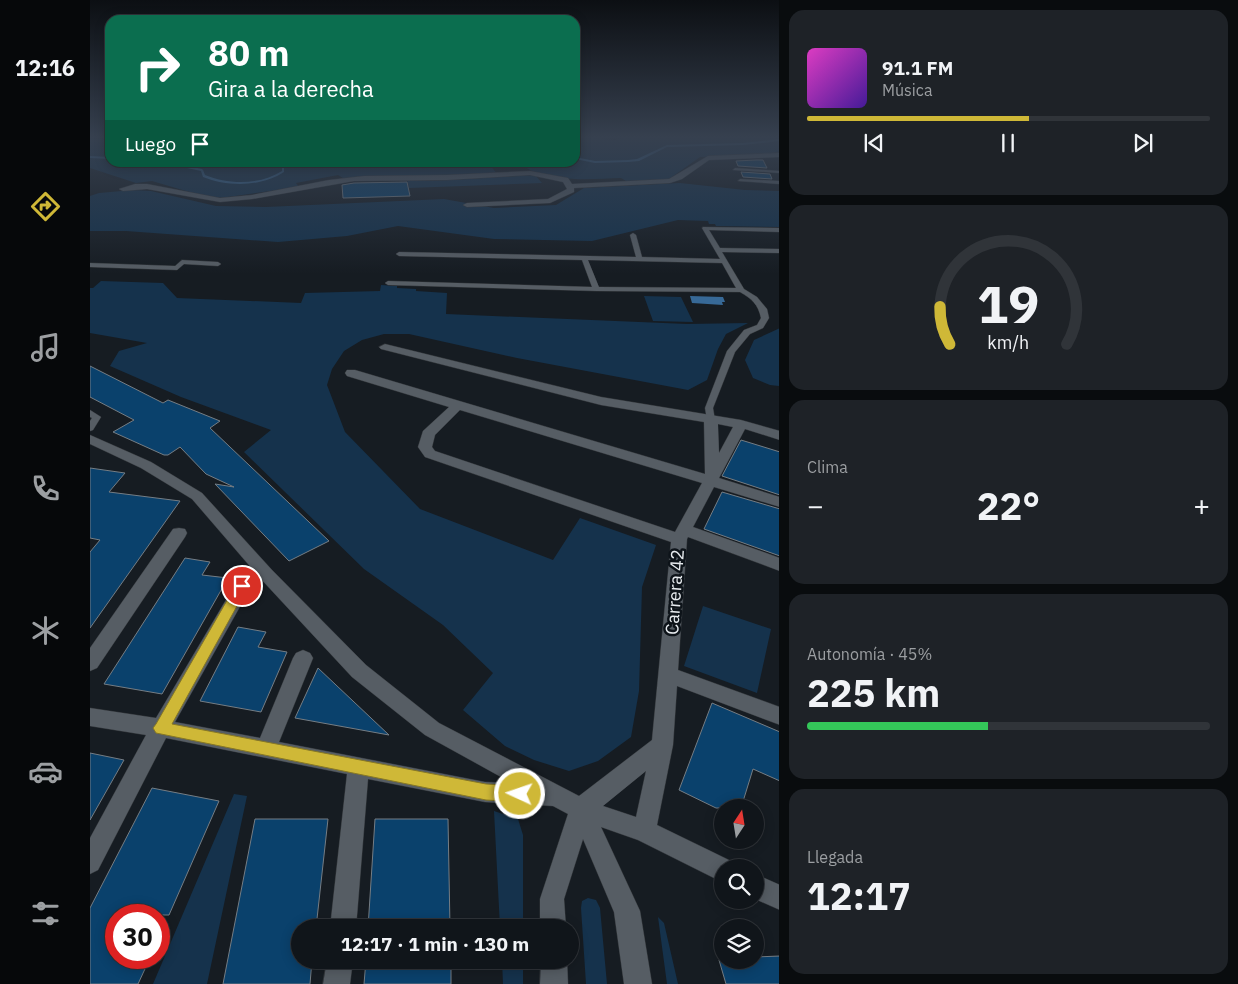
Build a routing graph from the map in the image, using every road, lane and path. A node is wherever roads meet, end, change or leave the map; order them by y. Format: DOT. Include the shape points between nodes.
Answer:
graph roads {
  1 [pos="334,182"];
  2 [pos="567,182"];
  3 [pos="652,182"];
  4 [pos="741,182"];
  5 [pos="765,182"];
  6 [pos="779,183"];
  7 [pos="570,186"];
  8 [pos="744,188"];
  9 [pos="124,189"];
  10 [pos="467,205"];
  11 [pos="779,230"];
  12 [pos="633,235"];
  13 [pos="720,250"];
  14 [pos="779,251"];
  15 [pos="398,254"];
  16 [pos="584,258"];
  17 [pos="640,260"];
  18 [pos="725,261"];
  19 [pos="218,264"];
  20 [pos="90,265"];
  21 [pos="388,283"];
  22 [pos="596,289"];
  23 [pos="741,290"];
  24 [pos="385,346"];
  25 [pos="350,373"];
  26 [pos="458,405"];
  27 [pos="90,413"];
  28 [pos="711,420"];
  29 [pos="741,424"];
  30 [pos="90,428"];
  31 [pos="779,436"];
  32 [pos="90,439"];
  33 [pos="712,480"];
  34 [pos="779,502"];
  35 [pos="180,533"];
  36 [pos="682,535"];
  37 [pos="779,565"];
  38 [pos="242,586"];
  39 [pos="303,658"];
  40 [pos="90,663"];
  41 [pos="668,674"];
  42 [pos="90,716"];
  43 [pos="779,716"];
  44 [pos="161,728"];
  45 [pos="662,745"];
  46 [pos="266,749"];
  47 [pos="358,768"];
  48 [pos="556,796"];
  49 [pos="581,809"];
  50 [pos="644,831"];
  51 [pos="90,862"];
  52 [pos="714,866"];
  53 [pos="764,890"];
  54 [pos="779,898"];
  55 [pos="344,919"];
  56 [pos="553,919"];
  57 [pos="339,969"];
  58 [pos="554,969"];
  59 [pos="337,984"];
  60 [pos="554,984"];
  61 [pos="638,984"];
  1 -- 9 [label="street" via="220,200 150,186"];
  2 -- 7 [label="street"];
  3 -- 7 [label="street"];
  4 -- 8 [label="lane"];
  5 -- 6 [label="lane"];
  7 -- 10 [label="street" via="571,190 550,201"];
  11 -- 13 [label="lane" via="705,228"];
  12 -- 17 [label="lane"];
  13 -- 14 [label="lane"];
  13 -- 18 [label="lane"];
  15 -- 16 [label="lane"];
  16 -- 17 [label="lane"];
  16 -- 22 [label="lane"];
  17 -- 18 [label="lane"];
  18 -- 23 [label="lane"];
  19 -- 20 [label="lane" via="182,262 176,268"];
  21 -- 22 [label="lane"];
  22 -- 23 [label="lane"];
  23 -- 28 [label="lane" via="755,298 765,318 731,351 709,408"];
  24 -- 28 [label="street" via="608,402"];
  25 -- 26 [label="street"];
  26 -- 33 [label="street"];
  26 -- 36 [label="street" via="428,434 425,447 430,454"];
  27 -- 30 [label="lane" via="97,417"];
  28 -- 29 [label="street"];
  28 -- 33 [label="street"];
  29 -- 31 [label="street"];
  29 -- 33 [label="street, Carrera 42"];
  32 -- 48 [label="street" via="146,465 198,496 266,574 359,670 432,729"];
  33 -- 34 [label="street"];
  33 -- 36 [label="street, Carrera 42"];
  35 -- 40 [label="street"];
  36 -- 37 [label="street"];
  36 -- 41 [label="street, Carrera 42"];
  38 -- 44 [label="street"];
  39 -- 46 [label="street"];
  41 -- 43 [label="street"];
  41 -- 45 [label="street, Carrera 42"];
  42 -- 44 [label="street"];
  44 -- 46 [label="street"];
  44 -- 51 [label="street"];
  45 -- 49 [label="street"];
  45 -- 50 [label="street, Carrera 42"];
  46 -- 47 [label="street"];
  47 -- 48 [label="street" via="486,792"];
  47 -- 55 [label="street"];
  48 -- 49 [label="street"];
  49 -- 50 [label="street"];
  49 -- 56 [label="street" via="552,899"];
  49 -- 61 [label="street" via="627,911"];
  50 -- 52 [label="street"];
  53 -- 54 [label="street"];
  57 -- 59 [label="street"];
  58 -- 60 [label="street"];
}
